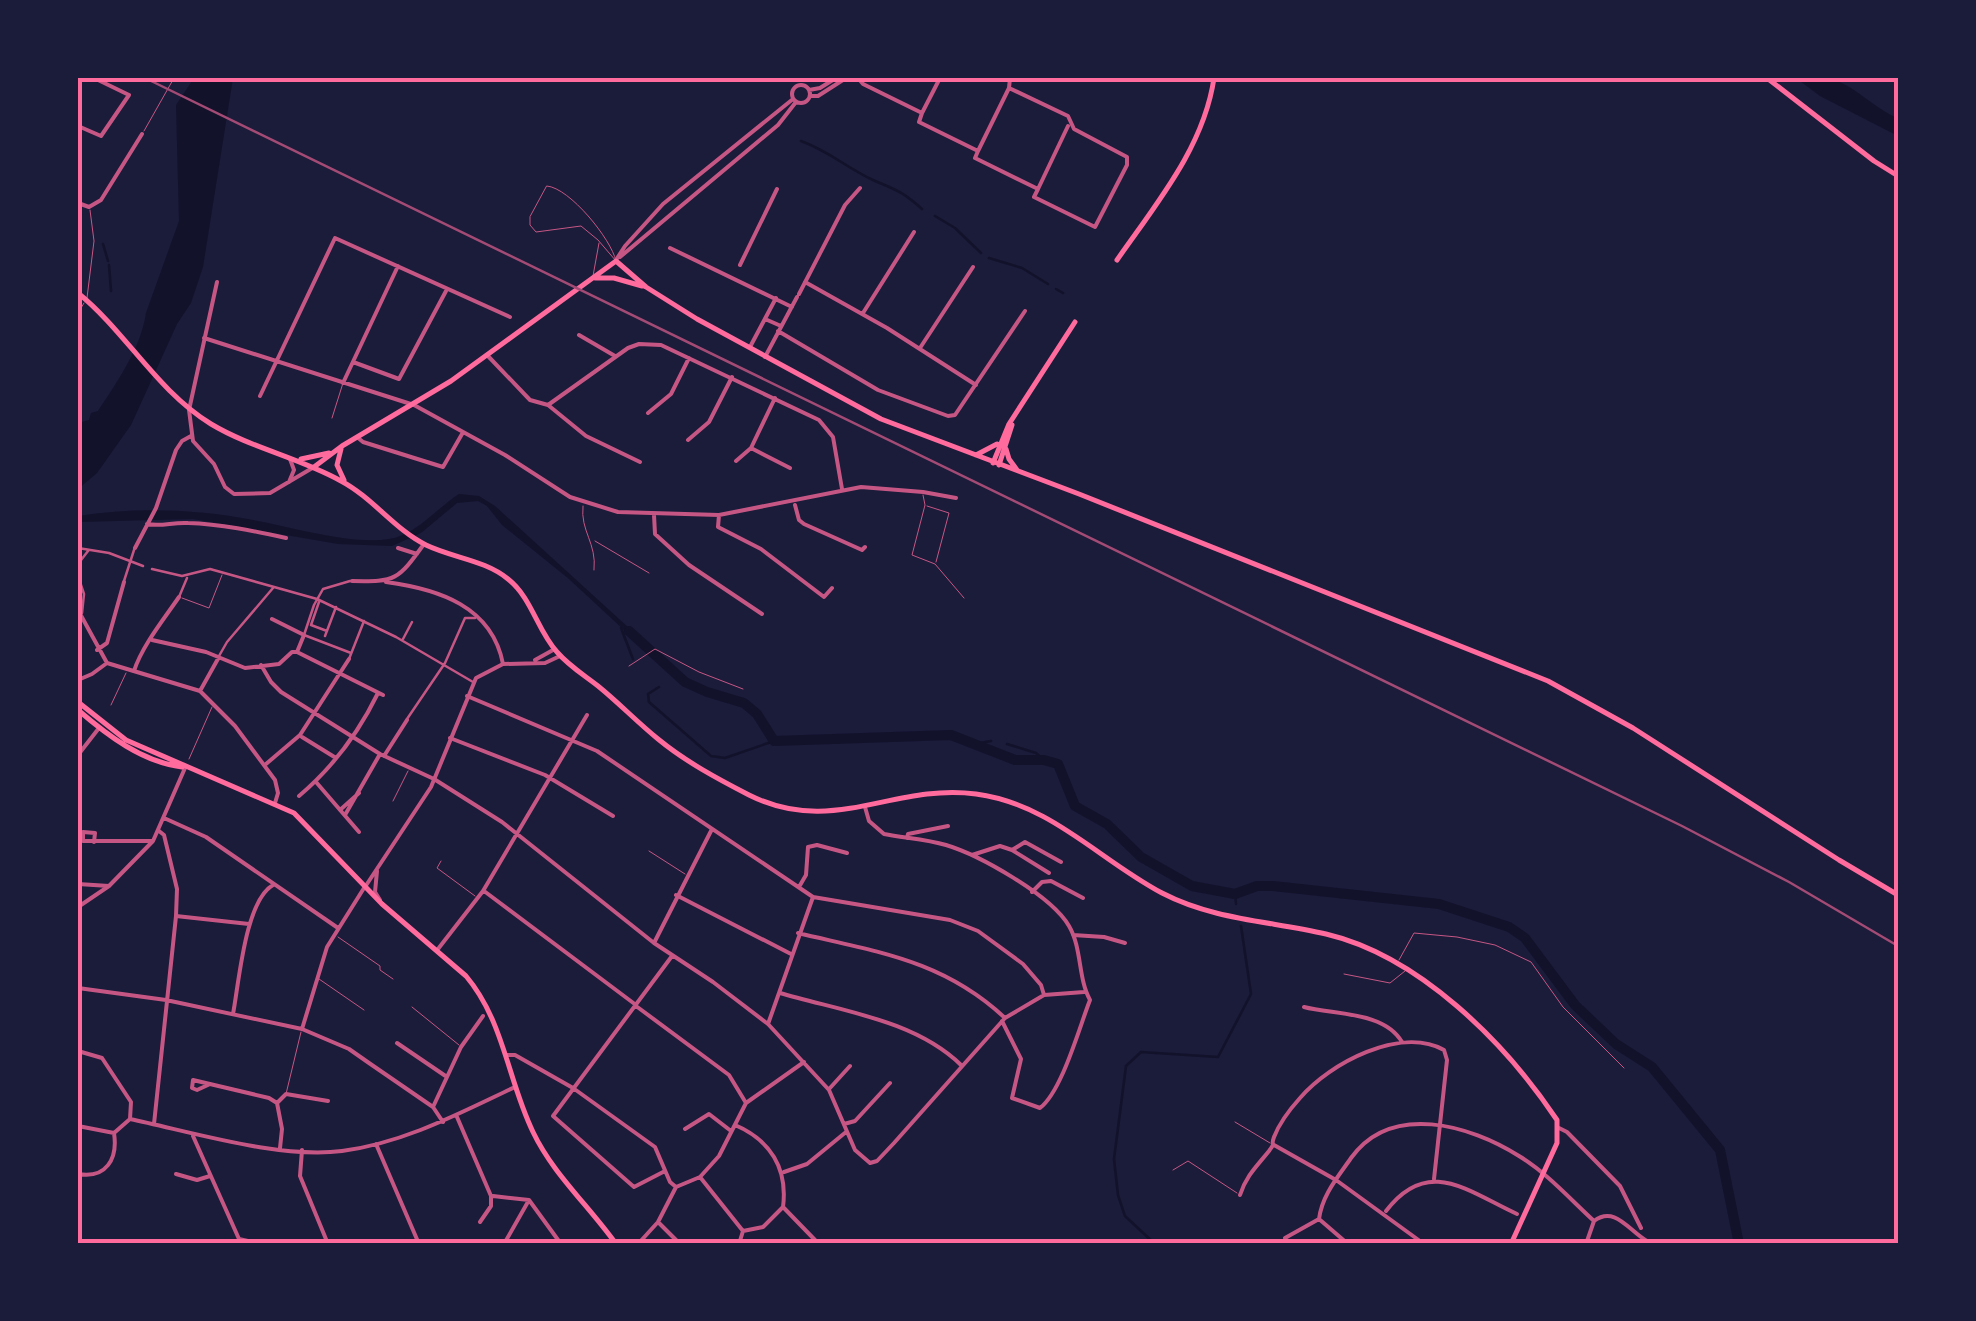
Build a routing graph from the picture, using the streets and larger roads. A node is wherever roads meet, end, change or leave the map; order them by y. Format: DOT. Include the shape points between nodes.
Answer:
graph roads {
  1 [pos="94,78"];
  2 [pos="797,78"];
  3 [pos="846,78"];
  4 [pos="858,78"];
  5 [pos="940,78"];
  6 [pos="1010,78"];
  7 [pos="1214,78"];
  8 [pos="1766,78"];
  9 [pos="833,82"];
  10 [pos="799,85"];
  11 [pos="1010,88"];
  12 [pos="809,93"];
  13 [pos="794,101"];
  14 [pos="922,113"];
  15 [pos="1069,124"];
  16 [pos="78,126"];
  17 [pos="142,134"];
  18 [pos="978,151"];
  19 [pos="1898,176"];
  20 [pos="860,188"];
  21 [pos="777,189"];
  22 [pos="1038,190"];
  23 [pos="78,203"];
  24 [pos="914,232"];
  25 [pos="670,248"];
  26 [pos="1117,260"];
  27 [pos="616,261"];
  28 [pos="398,266"];
  29 [pos="973,267"];
  30 [pos="735,277"];
  31 [pos="592,278"];
  32 [pos="217,282"];
  33 [pos="805,282"];
  34 [pos="646,287"];
  35 [pos="447,289"];
  36 [pos="78,293"];
  37 [pos="776,298"];
  38 [pos="792,307"];
  39 [pos="1025,312"];
  40 [pos="862,314"];
  41 [pos="510,317"];
  42 [pos="765,319"];
  43 [pos="1075,322"];
  44 [pos="780,329"];
  45 [pos="579,335"];
  46 [pos="204,338"];
  47 [pos="750,348"];
  48 [pos="920,348"];
  49 [pos="487,355"];
  50 [pos="615,356"];
  51 [pos="765,357"];
  52 [pos="688,358"];
  53 [pos="274,362"];
  54 [pos="353,362"];
  55 [pos="732,377"];
  56 [pos="343,383"];
  57 [pos="976,386"];
  58 [pos="260,396"];
  59 [pos="775,398"];
  60 [pos="414,405"];
  61 [pos="548,405"];
  62 [pos="648,412"];
  63 [pos="463,433"];
  64 [pos="191,436"];
  65 [pos="358,437"];
  66 [pos="688,440"];
  67 [pos="1003,444"];
  68 [pos="342,446"];
  69 [pos="751,448"];
  70 [pos="332,453"];
  71 [pos="287,455"];
  72 [pos="973,456"];
  73 [pos="298,460"];
  74 [pos="736,461"];
  75 [pos="640,462"];
  76 [pos="996,464"];
  77 [pos="314,467"];
  78 [pos="790,468"];
  79 [pos="1019,472"];
  80 [pos="345,483"];
  81 [pos="287,485"];
  82 [pos="842,489"];
  83 [pos="956,498"];
  84 [pos="795,503"];
  85 [pos="654,515"];
  86 [pos="719,515"];
  87 [pos="148,522"];
  88 [pos="286,538"];
  89 [pos="424,544"];
  90 [pos="865,547"];
  91 [pos="78,548"];
  92 [pos="135,548"];
  93 [pos="398,548"];
  94 [pos="88,550"];
  95 [pos="417,554"];
  96 [pos="131,560"];
  97 [pos="78,564"];
  98 [pos="142,566"];
  99 [pos="152,569"];
  100 [pos="188,576"];
  101 [pos="78,577"];
  102 [pos="352,581"];
  103 [pos="124,582"];
  104 [pos="386,582"];
  105 [pos="273,588"];
  106 [pos="832,588"];
  107 [pos="179,597"];
  108 [pos="318,600"];
  109 [pos="336,607"];
  110 [pos="80,612"];
  111 [pos="334,614"];
  112 [pos="762,614"];
  113 [pos="479,616"];
  114 [pos="272,620"];
  115 [pos="364,620"];
  116 [pos="412,622"];
  117 [pos="327,631"];
  118 [pos="304,634"];
  119 [pos="152,640"];
  120 [pos="402,640"];
  121 [pos="97,650"];
  122 [pos="554,650"];
  123 [pos="298,652"];
  124 [pos="350,656"];
  125 [pos="560,656"];
  126 [pos="219,658"];
  127 [pos="531,662"];
  128 [pos="106,663"];
  129 [pos="444,663"];
  130 [pos="261,664"];
  131 [pos="502,664"];
  132 [pos="130,671"];
  133 [pos="342,674"];
  134 [pos="80,679"];
  135 [pos="473,682"];
  136 [pos="200,691"];
  137 [pos="467,696"];
  138 [pos="78,706"];
  139 [pos="314,713"];
  140 [pos="588,715"];
  141 [pos="407,720"];
  142 [pos="100,726"];
  143 [pos="300,736"];
  144 [pos="352,737"];
  145 [pos="450,738"];
  146 [pos="575,739"];
  147 [pos="78,755"];
  148 [pos="382,755"];
  149 [pos="336,758"];
  150 [pos="264,765"];
  151 [pos="185,768"];
  152 [pos="552,778"];
  153 [pos="434,779"];
  154 [pos="316,782"];
  155 [pos="359,793"];
  156 [pos="300,796"];
  157 [pos="276,803"];
  158 [pos="865,807"];
  159 [pos="340,810"];
  160 [pos="346,816"];
  161 [pos="613,816"];
  162 [pos="164,818"];
  163 [pos="948,826"];
  164 [pos="712,828"];
  165 [pos="158,831"];
  166 [pos="359,832"];
  167 [pos="518,835"];
  168 [pos="907,838"];
  169 [pos="94,842"];
  170 [pos="153,842"];
  171 [pos="1012,850"];
  172 [pos="847,853"];
  173 [pos="972,856"];
  174 [pos="1061,862"];
  175 [pos="377,871"];
  176 [pos="1048,873"];
  177 [pos="78,884"];
  178 [pos="273,885"];
  179 [pos="109,886"];
  180 [pos="365,886"];
  181 [pos="799,887"];
  182 [pos="483,891"];
  183 [pos="1032,892"];
  184 [pos="1898,895"];
  185 [pos="676,896"];
  186 [pos="813,897"];
  187 [pos="1083,898"];
  188 [pos="382,904"];
  189 [pos="78,907"];
  190 [pos="176,916"];
  191 [pos="250,924"];
  192 [pos="338,928"];
  193 [pos="798,933"];
  194 [pos="1073,935"];
  195 [pos="654,943"];
  196 [pos="1125,944"];
  197 [pos="438,949"];
  198 [pos="791,954"];
  199 [pos="672,956"];
  200 [pos="78,988"];
  201 [pos="1084,992"];
  202 [pos="780,993"];
  203 [pos="1044,996"];
  204 [pos="166,1000"];
  205 [pos="636,1006"];
  206 [pos="1304,1008"];
  207 [pos="233,1014"];
  208 [pos="484,1016"];
  209 [pos="1003,1019"];
  210 [pos="768,1024"];
  211 [pos="302,1029"];
  212 [pos="1402,1042"];
  213 [pos="397,1043"];
  214 [pos="78,1051"];
  215 [pos="506,1055"];
  216 [pos="804,1062"];
  217 [pos="850,1066"];
  218 [pos="961,1066"];
  219 [pos="447,1077"];
  220 [pos="890,1082"];
  221 [pos="210,1084"];
  222 [pos="515,1087"];
  223 [pos="573,1088"];
  224 [pos="829,1090"];
  225 [pos="328,1102"];
  226 [pos="746,1102"];
  227 [pos="277,1103"];
  228 [pos="433,1107"];
  229 [pos="456,1117"];
  230 [pos="130,1120"];
  231 [pos="443,1122"];
  232 [pos="154,1124"];
  233 [pos="735,1124"];
  234 [pos="844,1124"];
  235 [pos="1442,1125"];
  236 [pos="78,1126"];
  237 [pos="1559,1128"];
  238 [pos="684,1129"];
  239 [pos="732,1132"];
  240 [pos="846,1132"];
  241 [pos="114,1133"];
  242 [pos="192,1134"];
  243 [pos="376,1144"];
  244 [pos="1273,1144"];
  245 [pos="280,1148"];
  246 [pos="302,1150"];
  247 [pos="665,1171"];
  248 [pos="784,1173"];
  249 [pos="1543,1173"];
  250 [pos="78,1174"];
  251 [pos="176,1174"];
  252 [pos="210,1176"];
  253 [pos="700,1177"];
  254 [pos="1434,1178"];
  255 [pos="1336,1180"];
  256 [pos="676,1187"];
  257 [pos="1240,1195"];
  258 [pos="491,1196"];
  259 [pos="529,1200"];
  260 [pos="783,1207"];
  261 [pos="1385,1212"];
  262 [pos="1517,1214"];
  263 [pos="1319,1218"];
  264 [pos="1594,1221"];
  265 [pos="480,1222"];
  266 [pos="658,1222"];
  267 [pos="1640,1228"];
  268 [pos="743,1231"];
  269 [pos="1285,1238"];
  270 [pos="815,1240"];
  271 [pos="238,1241"];
  272 [pos="1646,1242"];
  273 [pos="261,1244"];
  274 [pos="328,1244"];
  275 [pos="419,1244"];
  276 [pos="504,1244"];
  277 [pos="561,1244"];
  278 [pos="616,1244"];
  279 [pos="638,1244"];
  280 [pos="680,1244"];
  281 [pos="739,1244"];
  282 [pos="1348,1244"];
  283 [pos="1424,1244"];
  284 [pos="1511,1244"];
  285 [pos="1586,1244"];
  286 [pos="1660,1244"];
  1 -- 16 [label="street" via="129,95 101,136"];
  2 -- 10 [label="street"];
  3 -- 9 [label="street"];
  4 -- 14 [label="street"];
  5 -- 14 [label="street"];
  6 -- 11 [label="street"];
  7 -- 26 [label="main road" via="1186,159"];
  8 -- 19 [label="main road"];
  9 -- 12 [label="street" via="818,96"];
  10 -- 12 [label="street"];
  10 -- 13 [label="street"];
  11 -- 15 [label="street" via="1068,116"];
  11 -- 18 [label="street"];
  12 -- 13 [label="street" via="805,103"];
  13 -- 27 [label="street" via="778,124"];
  13 -- 27 [label="street" via="663,204"];
  14 -- 18 [label="street" via="919,122"];
  15 -- 22 [label="street"];
  15 -- 22 [label="street" via="1128,159 1095,228 1034,198"];
  17 -- 23 [label="street" via="101,200 90,207"];
  18 -- 22 [label="street" via="975,158"];
  20 -- 33 [label="street"];
  21 -- 30 [label="street"];
  24 -- 40 [label="street"];
  25 -- 30 [label="street"];
  27 -- 31 [label="main road"];
  27 -- 34 [label="main road"];
  28 -- 35 [label="street"];
  28 -- 53 [label="street" via="335,238"];
  28 -- 54 [label="street"];
  29 -- 48 [label="street"];
  30 -- 37 [label="street"];
  31 -- 34 [label="main road"];
  31 -- 49 [label="main road"];
  32 -- 46 [label="street"];
  33 -- 38 [label="street"];
  33 -- 40 [label="street"];
  34 -- 47 [label="main road"];
  35 -- 41 [label="street"];
  35 -- 54 [label="street" via="399,379"];
  36 -- 71 [label="main road" via="196,414"];
  37 -- 38 [label="street"];
  37 -- 42 [label="street"];
  38 -- 44 [label="street"];
  39 -- 57 [label="street"];
  40 -- 48 [label="street"];
  42 -- 44 [label="street"];
  42 -- 47 [label="street"];
  43 -- 67 [label="main road"];
  44 -- 51 [label="street"];
  44 -- 57 [label="street" via="878,390 948,416"];
  45 -- 50 [label="street"];
  46 -- 53 [label="street"];
  46 -- 64 [label="street" via="189,410"];
  47 -- 51 [label="main road"];
  48 -- 57 [label="street"];
  49 -- 60 [label="main road"];
  49 -- 61 [label="street" via="530,400"];
  50 -- 52 [label="street" via="650,344"];
  50 -- 61 [label="street"];
  51 -- 72 [label="main road" via="881,419"];
  52 -- 55 [label="street"];
  52 -- 62 [label="street" via="671,394"];
  53 -- 56 [label="street"];
  53 -- 58 [label="street"];
  54 -- 56 [label="street"];
  55 -- 59 [label="street"];
  55 -- 66 [label="street" via="709,422"];
  56 -- 60 [label="street"];
  59 -- 69 [label="street"];
  59 -- 82 [label="street" via="828,428"];
  60 -- 63 [label="street"];
  60 -- 65 [label="main road"];
  61 -- 75 [label="street" via="586,436"];
  63 -- 65 [label="street" via="443,467"];
  63 -- 85 [label="street" via="583,502"];
  64 -- 81 [label="street" via="229,492 261,494"];
  64 -- 87 [label="street" via="176,450"];
  65 -- 68 [label="main road"];
  67 -- 72 [label="main road"];
  67 -- 76 [label="main road"];
  67 -- 79 [label="main road"];
  68 -- 70 [label="main road"];
  68 -- 80 [label="main road" via="337,465"];
  69 -- 74 [label="street"];
  69 -- 78 [label="street"];
  70 -- 73 [label="main road"];
  70 -- 77 [label="main road"];
  71 -- 73 [label="main road"];
  71 -- 81 [label="street" via="294,469"];
  72 -- 76 [label="main road"];
  73 -- 77 [label="main road"];
  76 -- 79 [label="main road"];
  77 -- 80 [label="main road"];
  77 -- 81 [label="street"];
  79 -- 184 [label="main road" via="1548,681"];
  80 -- 89 [label="main road"];
  82 -- 83 [label="street"];
  82 -- 84 [label="street"];
  84 -- 86 [label="street"];
  84 -- 90 [label="street" via="804,524"];
  85 -- 86 [label="street"];
  85 -- 112 [label="street" via="655,534"];
  86 -- 106 [label="street" via="718,527 761,549 824,597"];
  87 -- 88 [label="street"];
  87 -- 92 [label="street"];
  89 -- 95 [label="street"];
  89 -- 122 [label="main road" via="511,581"];
  91 -- 94 [label="street"];
  92 -- 96 [label="street"];
  93 -- 95 [label="street"];
  94 -- 96 [label="street"];
  94 -- 97 [label="street"];
  95 -- 104 [label="street"];
  96 -- 98 [label="street"];
  96 -- 103 [label="street"];
  99 -- 100 [label="street"];
  100 -- 105 [label="street" via="210,569"];
  100 -- 107 [label="street"];
  101 -- 110 [label="street" via="84,594"];
  102 -- 104 [label="street"];
  102 -- 108 [label="street" via="323,590"];
  103 -- 121 [label="street" via="108,643"];
  104 -- 113 [label="street" via="446,597"];
  105 -- 108 [label="street"];
  105 -- 126 [label="street"];
  107 -- 119 [label="street"];
  108 -- 109 [label="street"];
  108 -- 117 [label="street" via="311,625"];
  108 -- 118 [label="street"];
  109 -- 115 [label="street"];
  109 -- 117 [label="street"];
  110 -- 121 [label="street"];
  111 -- 117 [label="street" via="324,638"];
  113 -- 129 [label="street" via="465,618"];
  113 -- 131 [label="street"];
  114 -- 118 [label="street"];
  115 -- 120 [label="street"];
  115 -- 124 [label="street"];
  116 -- 120 [label="street"];
  118 -- 123 [label="street"];
  118 -- 124 [label="street"];
  119 -- 126 [label="street"];
  119 -- 132 [label="street"];
  120 -- 129 [label="street"];
  121 -- 128 [label="street"];
  122 -- 125 [label="main road"];
  122 -- 127 [label="street"];
  123 -- 130 [label="street" via="284,662"];
  123 -- 133 [label="street"];
  124 -- 133 [label="street"];
  125 -- 127 [label="street"];
  125 -- 158 [label="main road" via="686,760 755,797 811,813"];
  126 -- 130 [label="street" via="237,666"];
  126 -- 136 [label="street"];
  127 -- 131 [label="street"];
  128 -- 132 [label="street"];
  128 -- 134 [label="street"];
  129 -- 135 [label="street"];
  129 -- 141 [label="street"];
  130 -- 139 [label="street" via="275,686"];
  131 -- 135 [label="street"];
  132 -- 136 [label="street"];
  133 -- 139 [label="street"];
  133 -- 144 [label="street" via="381,694"];
  135 -- 137 [label="street"];
  136 -- 150 [label="street"];
  137 -- 145 [label="street"];
  137 -- 146 [label="street"];
  138 -- 142 [label="main road"];
  139 -- 143 [label="street"];
  139 -- 144 [label="street"];
  140 -- 146 [label="street"];
  141 -- 148 [label="street"];
  142 -- 147 [label="street"];
  142 -- 151 [label="main road"];
  143 -- 149 [label="street"];
  143 -- 150 [label="street"];
  144 -- 148 [label="street"];
  144 -- 149 [label="street"];
  145 -- 152 [label="street"];
  145 -- 153 [label="street"];
  146 -- 152 [label="street"];
  146 -- 164 [label="street"];
  148 -- 153 [label="street"];
  148 -- 155 [label="street"];
  149 -- 154 [label="street"];
  150 -- 157 [label="street" via="278,789"];
  151 -- 157 [label="main road"];
  151 -- 162 [label="street"];
  152 -- 161 [label="street"];
  152 -- 167 [label="street"];
  153 -- 167 [label="street"];
  153 -- 175 [label="street"];
  154 -- 156 [label="street"];
  154 -- 159 [label="street"];
  155 -- 159 [label="street"];
  155 -- 160 [label="street"];
  157 -- 180 [label="main road" via="311,827"];
  158 -- 168 [label="street" via="875,829"];
  158 -- 237 [label="main road" via="941,792 998,798 1049,818 1189,905 1357,944 1443,994 1548,1106"];
  159 -- 160 [label="street"];
  160 -- 166 [label="street"];
  162 -- 165 [label="street"];
  162 -- 178 [label="street" via="206,837"];
  163 -- 168 [label="street"];
  164 -- 181 [label="street"];
  164 -- 185 [label="street"];
  165 -- 170 [label="street"];
  165 -- 190 [label="street" via="177,889"];
  167 -- 182 [label="street"];
  167 -- 195 [label="street"];
  168 -- 173 [label="street"];
  169 -- 170 [label="street"];
  170 -- 179 [label="street"];
  171 -- 173 [label="street" via="1000,846"];
  171 -- 174 [label="street" via="1025,842"];
  171 -- 176 [label="street"];
  172 -- 181 [label="street" via="808,847"];
  173 -- 183 [label="street"];
  175 -- 180 [label="street"];
  175 -- 188 [label="street"];
  177 -- 179 [label="street"];
  178 -- 191 [label="street"];
  178 -- 192 [label="street"];
  179 -- 189 [label="street"];
  180 -- 188 [label="main road"];
  180 -- 192 [label="street"];
  181 -- 186 [label="street"];
  182 -- 197 [label="street"];
  182 -- 205 [label="street"];
  183 -- 187 [label="street" via="1051,881"];
  183 -- 194 [label="street"];
  185 -- 195 [label="street"];
  185 -- 198 [label="street"];
  186 -- 193 [label="street"];
  186 -- 203 [label="street" via="950,920 978,931 1023,964"];
  188 -- 197 [label="main road"];
  190 -- 191 [label="street"];
  190 -- 204 [label="street"];
  191 -- 207 [label="street"];
  192 -- 211 [label="street" via="326,946"];
  193 -- 198 [label="street"];
  193 -- 209 [label="street" via="930,968 957,980"];
  194 -- 196 [label="street"];
  194 -- 201 [label="street"];
  195 -- 199 [label="street"];
  197 -- 215 [label="main road" via="477,989"];
  198 -- 202 [label="street"];
  199 -- 205 [label="street"];
  199 -- 210 [label="street"];
  200 -- 204 [label="street"];
  201 -- 203 [label="street"];
  201 -- 209 [label="street" via="1090,1000 1046,1103 1034,1107 1012,1098 1022,1058"];
  202 -- 210 [label="street"];
  202 -- 218 [label="street" via="909,1031 933,1041"];
  203 -- 209 [label="street"];
  204 -- 207 [label="street"];
  204 -- 232 [label="street"];
  205 -- 223 [label="street"];
  205 -- 226 [label="street" via="729,1075"];
  206 -- 212 [label="street" via="1375,1022"];
  207 -- 211 [label="street"];
  208 -- 219 [label="street"];
  209 -- 218 [label="street"];
  210 -- 216 [label="street"];
  211 -- 228 [label="street" via="348,1049"];
  212 -- 235 [label="street" via="1444,1050"];
  212 -- 244 [label="street" via="1326,1075 1300,1098"];
  213 -- 219 [label="street"];
  214 -- 230 [label="street" via="102,1058 130,1102"];
  215 -- 222 [label="main road"];
  215 -- 223 [label="street"];
  216 -- 224 [label="street"];
  216 -- 226 [label="street"];
  217 -- 224 [label="street"];
  218 -- 240 [label="street" via="873,1164"];
  219 -- 228 [label="street"];
  220 -- 234 [label="street" via="854,1122"];
  221 -- 227 [label="street"];
  222 -- 229 [label="street"];
  222 -- 278 [label="main road" via="539,1144"];
  223 -- 247 [label="street" via="655,1148"];
  223 -- 247 [label="street" via="553,1116 634,1188"];
  224 -- 234 [label="street"];
  225 -- 227 [label="street" via="286,1094"];
  226 -- 233 [label="street"];
  227 -- 245 [label="street"];
  228 -- 231 [label="street"];
  229 -- 231 [label="street"];
  229 -- 258 [label="street"];
  230 -- 232 [label="street"];
  230 -- 241 [label="street"];
  231 -- 243 [label="street"];
  232 -- 242 [label="street"];
  233 -- 239 [label="street"];
  233 -- 248 [label="street" via="756,1134"];
  234 -- 240 [label="street"];
  235 -- 249 [label="street" via="1494,1143"];
  235 -- 254 [label="street"];
  235 -- 255 [label="street" via="1417,1122 1386,1131 1357,1150"];
  236 -- 241 [label="street"];
  237 -- 249 [label="main road"];
  237 -- 267 [label="street" via="1620,1186"];
  238 -- 239 [label="street" via="709,1114"];
  239 -- 253 [label="street"];
  240 -- 248 [label="street" via="807,1164"];
  241 -- 250 [label="street" via="105,1170"];
  242 -- 245 [label="street"];
  242 -- 252 [label="street"];
  243 -- 246 [label="street"];
  243 -- 275 [label="street"];
  244 -- 255 [label="street"];
  244 -- 257 [label="street"];
  245 -- 246 [label="street"];
  246 -- 274 [label="street" via="300,1176"];
  247 -- 256 [label="street"];
  248 -- 260 [label="street"];
  249 -- 264 [label="street"];
  249 -- 284 [label="main road"];
  251 -- 252 [label="street"];
  252 -- 271 [label="street"];
  253 -- 256 [label="street"];
  253 -- 268 [label="street"];
  254 -- 261 [label="street" via="1400,1192"];
  254 -- 262 [label="street"];
  255 -- 261 [label="street"];
  255 -- 263 [label="street"];
  256 -- 266 [label="street"];
  258 -- 259 [label="street"];
  258 -- 265 [label="street"];
  259 -- 276 [label="street"];
  259 -- 277 [label="street"];
  260 -- 268 [label="street" via="763,1227"];
  260 -- 270 [label="street"];
  261 -- 283 [label="street"];
  263 -- 269 [label="street"];
  263 -- 282 [label="street"];
  264 -- 272 [label="street" via="1612,1215"];
  264 -- 285 [label="street"];
  266 -- 279 [label="street"];
  266 -- 280 [label="street"];
  268 -- 281 [label="street"];
  271 -- 273 [label="street"];
  272 -- 286 [label="street"];
}
